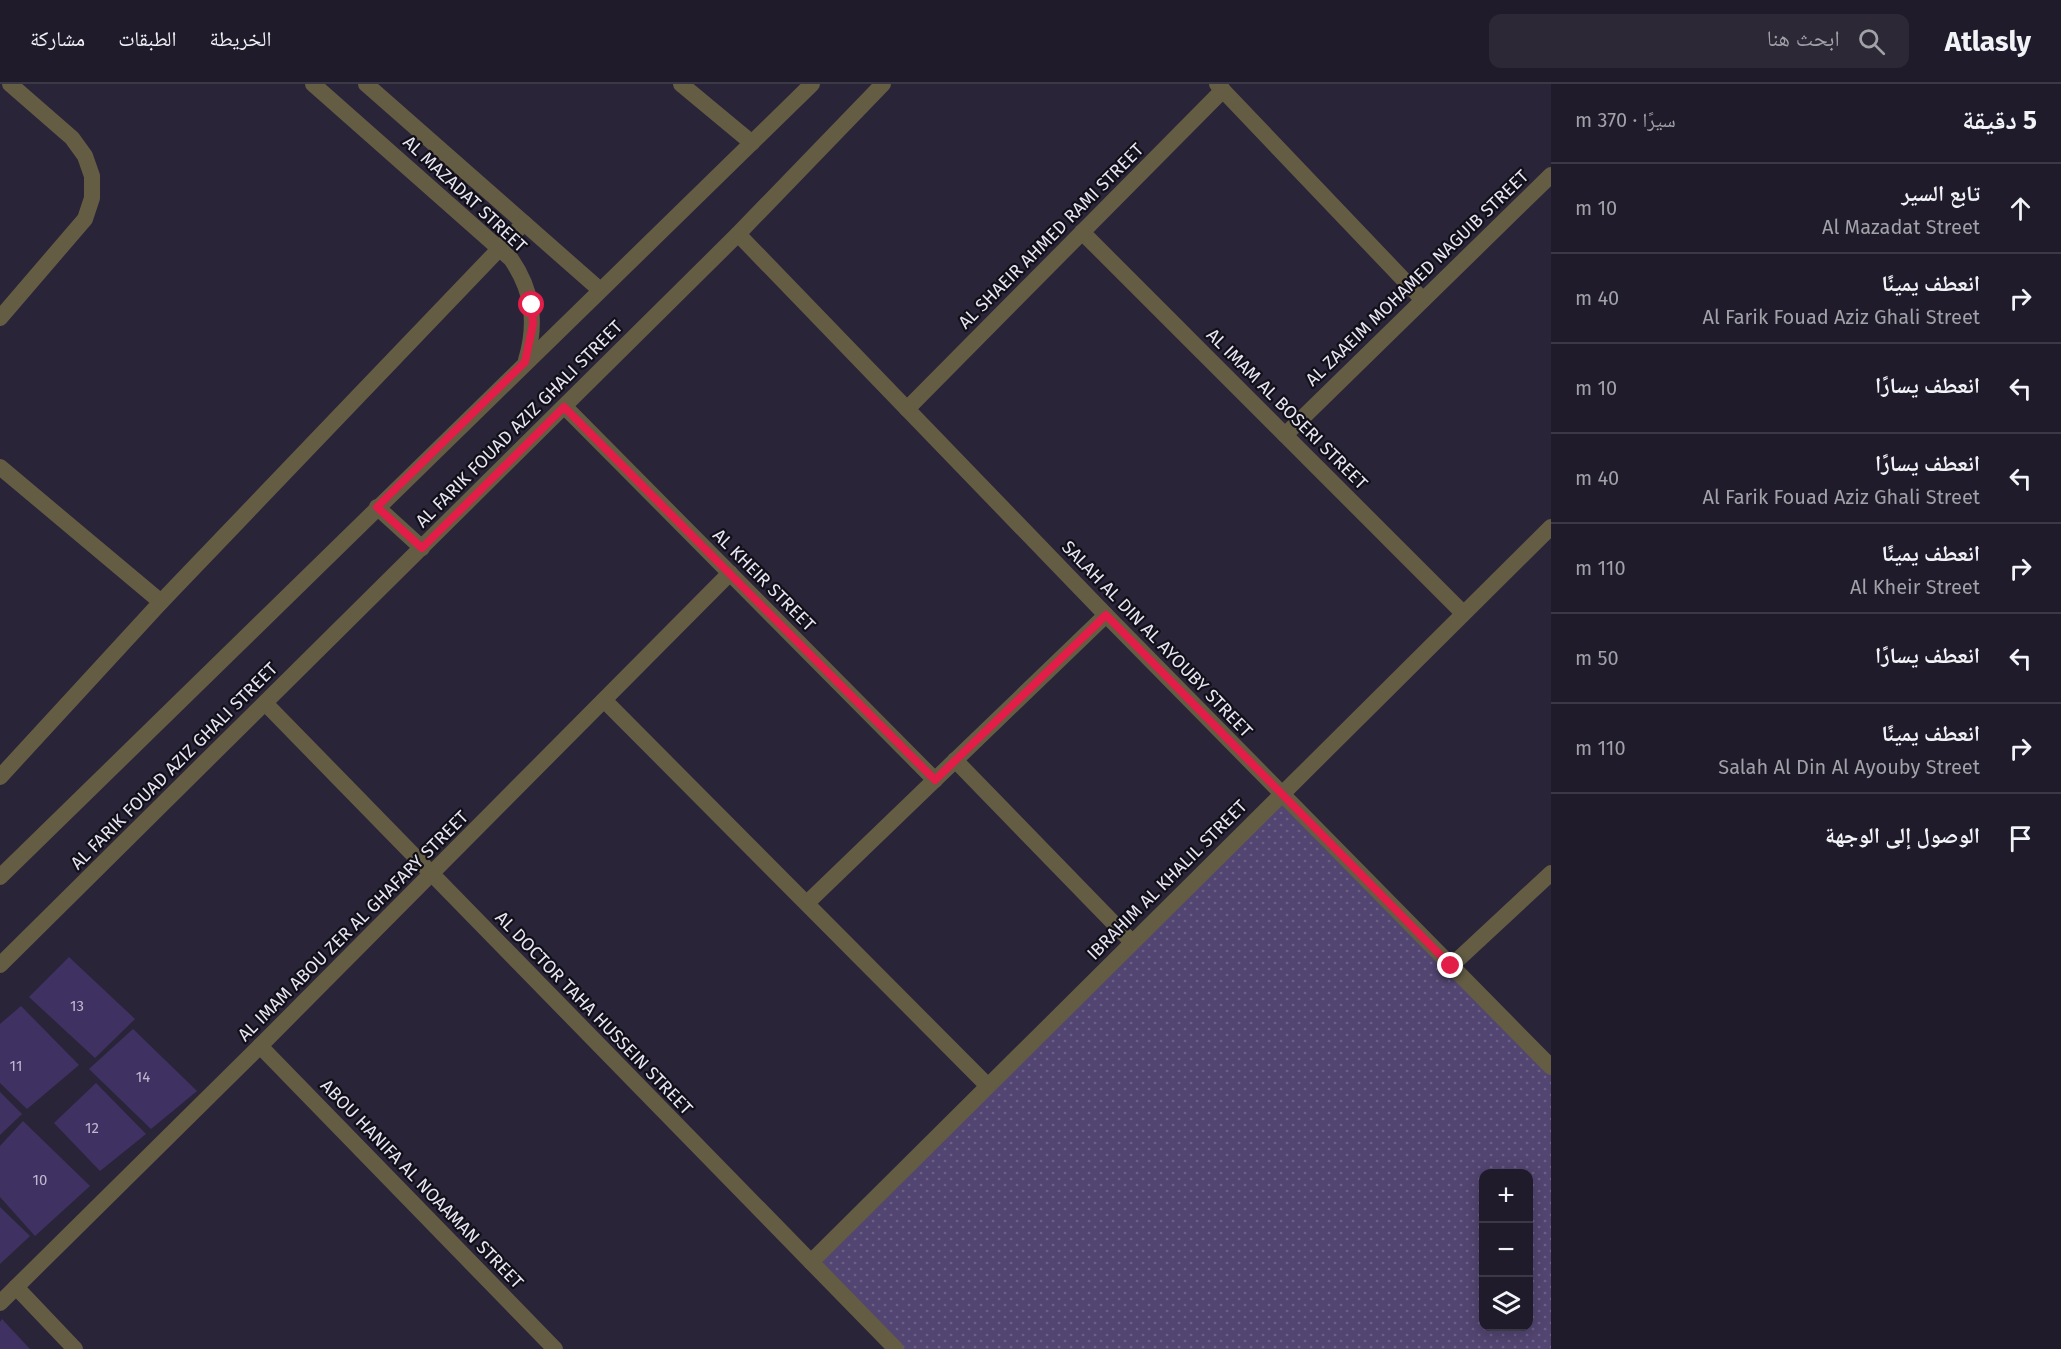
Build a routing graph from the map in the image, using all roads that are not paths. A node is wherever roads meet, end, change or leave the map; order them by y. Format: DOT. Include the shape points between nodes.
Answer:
graph roads {
  1 [pos="10,84"];
  2 [pos="313,84"];
  3 [pos="366,84"];
  4 [pos="681,84"];
  5 [pos="812,84"];
  6 [pos="883,84"];
  7 [pos="1220,87"];
  8 [pos="752,143"];
  9 [pos="1551,175"];
  10 [pos="524,223"];
  11 [pos="1082,232"];
  12 [pos="738,234"];
  13 [pos="500,247"];
  14 [pos="599,289"];
  15 [pos="1423,300"];
  16 [pos="0,318"];
  17 [pos="525,362"];
  18 [pos="564,407"];
  19 [pos="907,409"];
  20 [pos="1285,435"];
  21 [pos="0,467"];
  22 [pos="377,507"];
  23 [pos="1551,526"];
  24 [pos="422,548"];
  25 [pos="730,573"];
  26 [pos="161,602"];
  27 [pos="1463,613"];
  28 [pos="1106,615"];
  29 [pos="605,701"];
  30 [pos="265,703"];
  31 [pos="956,760"];
  32 [pos="0,777"];
  33 [pos="935,780"];
  34 [pos="1282,793"];
  35 [pos="1551,873"];
  36 [pos="432,875"];
  37 [pos="0,877"];
  38 [pos="807,903"];
  39 [pos="1132,942"];
  40 [pos="0,965"];
  41 [pos="1451,966"];
  42 [pos="260,1046"];
  43 [pos="1551,1067"];
  44 [pos="987,1085"];
  45 [pos="811,1262"];
  46 [pos="16,1287"];
  47 [pos="0,1303"];
  48 [pos="75,1349"];
  49 [pos="555,1349"];
  50 [pos="896,1349"];
  1 -- 16 [label="street" via="72,138 85,156 92,176 92,198 85,219"];
  2 -- 13 [label="street, AL MAZADAT STREET"];
  3 -- 10 [label="street, AL MAZADAT STREET"];
  4 -- 8 [label="street"];
  5 -- 8 [label="street"];
  6 -- 12 [label="street, AL FARIK FOUAD AZIZ GHALI STREET"];
  7 -- 11 [label="street, AL SHAEIR AHMED RAMI STREET"];
  7 -- 15 [label="street"];
  8 -- 14 [label="street"];
  9 -- 15 [label="street, AL ZAAEIM MOHAMED NAGUIB STREET"];
  10 -- 13 [label="street"];
  10 -- 14 [label="street, AL MAZADAT STREET"];
  11 -- 19 [label="street, AL SHAEIR AHMED RAMI STREET"];
  11 -- 20 [label="street, AL IMAM AL BOSERI STREET"];
  12 -- 18 [label="street, AL FARIK FOUAD AZIZ GHALI STREET"];
  12 -- 19 [label="street, SALAH AL DIN AL AYOUBY STREET"];
  13 -- 17 [label="street, AL MAZADAT STREET" via="520,272 532,305 533,324"];
  13 -- 26 [label="street"];
  14 -- 17 [label="street"];
  15 -- 20 [label="street, AL ZAAEIM MOHAMED NAGUIB STREET"];
  17 -- 22 [label="street"];
  18 -- 24 [label="street, AL FARIK FOUAD AZIZ GHALI STREET"];
  18 -- 25 [label="street, AL KHEIR STREET"];
  19 -- 28 [label="street, SALAH AL DIN AL AYOUBY STREET"];
  20 -- 27 [label="street, AL IMAM AL BOSERI STREET"];
  21 -- 26 [label="street"];
  22 -- 24 [label="street"];
  22 -- 37 [label="street"];
  23 -- 27 [label="street, IBRAHIM AL KHALIL STREET"];
  24 -- 30 [label="street, AL FARIK FOUAD AZIZ GHALI STREET"];
  25 -- 29 [label="street, AL IMAM ABOU ZER AL GHAFARY STREET"];
  25 -- 33 [label="street, AL KHEIR STREET"];
  26 -- 32 [label="street"];
  27 -- 34 [label="street, IBRAHIM AL KHALIL STREET"];
  28 -- 31 [label="street"];
  28 -- 34 [label="street, SALAH AL DIN AL AYOUBY STREET"];
  29 -- 36 [label="street, AL IMAM ABOU ZER AL GHAFARY STREET"];
  29 -- 38 [label="street"];
  30 -- 36 [label="street, AL DOCTOR TAHA HUSSEIN STREET"];
  30 -- 40 [label="street, AL FARIK FOUAD AZIZ GHALI STREET"];
  31 -- 33 [label="street"];
  31 -- 39 [label="street"];
  33 -- 38 [label="street"];
  34 -- 39 [label="street, IBRAHIM AL KHALIL STREET"];
  34 -- 41 [label="street, SALAH AL DIN AL AYOUBY STREET"];
  35 -- 41 [label="street"];
  36 -- 42 [label="street, AL IMAM ABOU ZER AL GHAFARY STREET"];
  36 -- 45 [label="street, AL DOCTOR TAHA HUSSEIN STREET"];
  38 -- 44 [label="street"];
  39 -- 44 [label="street, IBRAHIM AL KHALIL STREET"];
  41 -- 43 [label="street, SALAH AL DIN AL AYOUBY STREET"];
  42 -- 46 [label="street, AL IMAM ABOU ZER AL GHAFARY STREET"];
  42 -- 49 [label="street, ABOU HANIFA AL NOAAMAN STREET"];
  44 -- 45 [label="street, IBRAHIM AL KHALIL STREET"];
  45 -- 50 [label="street, AL DOCTOR TAHA HUSSEIN STREET"];
  46 -- 47 [label="street, AL IMAM ABOU ZER AL GHAFARY STREET"];
  46 -- 48 [label="street"];
}
